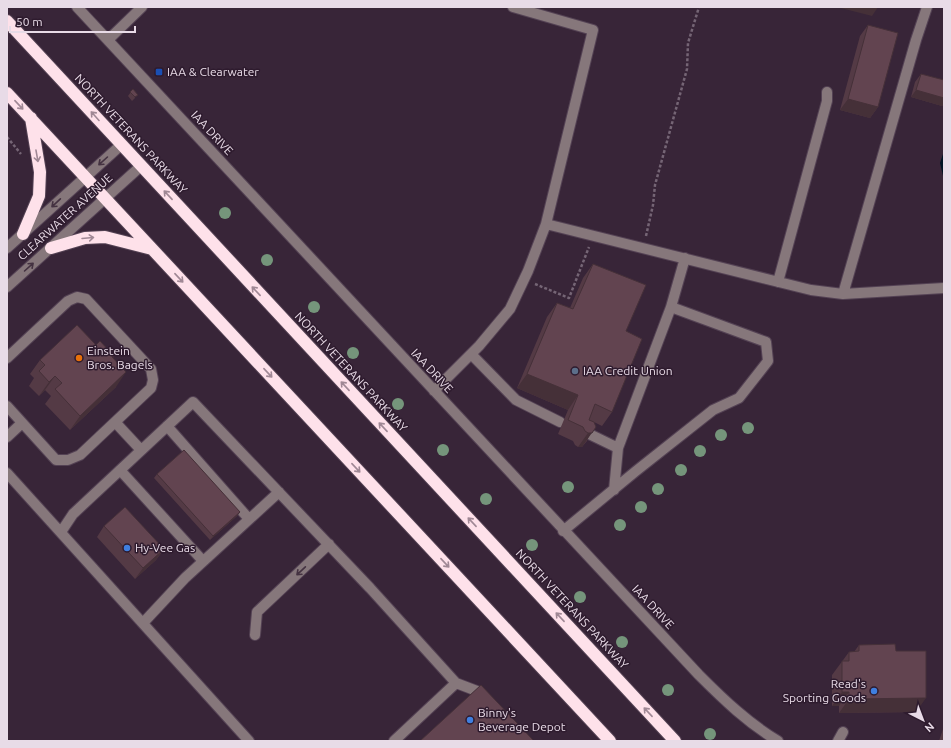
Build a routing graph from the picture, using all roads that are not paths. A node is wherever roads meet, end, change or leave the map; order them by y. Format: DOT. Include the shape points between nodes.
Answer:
graph roads {
  1 [pos="77,7"];
  2 [pos="142,7"];
  3 [pos="513,7"];
  4 [pos="927,7"];
  5 [pos="7,21"];
  6 [pos="108,40"];
  7 [pos="826,92"];
  8 [pos="7,93"];
  9 [pos="31,118"];
  10 [pos="121,145"];
  11 [pos="141,166"];
  12 [pos="85,177"];
  13 [pos="105,198"];
  14 [pos="546,224"];
  15 [pos="23,234"];
  16 [pos="7,248"];
  17 [pos="51,248"];
  18 [pos="152,249"];
  19 [pos="685,258"];
  20 [pos="778,282"];
  21 [pos="7,287"];
  22 [pos="944,288"];
  23 [pos="843,294"];
  24 [pos="671,307"];
  25 [pos="471,354"];
  26 [pos="7,358"];
  27 [pos="434,391"];
  28 [pos="7,406"];
  29 [pos="115,422"];
  30 [pos="560,422"];
  31 [pos="22,423"];
  32 [pos="167,426"];
  33 [pos="585,432"];
  34 [pos="7,437"];
  35 [pos="618,448"];
  36 [pos="141,450"];
  37 [pos="120,470"];
  38 [pos="7,473"];
  39 [pos="614,490"];
  40 [pos="279,492"];
  41 [pos="249,519"];
  42 [pos="563,531"];
  43 [pos="61,532"];
  44 [pos="329,544"];
  45 [pos="203,561"];
  46 [pos="142,623"];
  47 [pos="255,635"];
  48 [pos="456,683"];
  49 [pos="493,708"];
  50 [pos="249,741"];
  51 [pos="394,741"];
  52 [pos="610,741"];
  53 [pos="675,741"];
  54 [pos="778,741"];
  1 -- 6 [label="street, IAA DRIVE"];
  2 -- 6 [label="street"];
  3 -- 14 [label="street" via="593,30"];
  4 -- 23 [label="street"];
  10 -- 5 [label="highway, NORTH VETERANS PARKWAY, one-way"];
  6 -- 27 [label="street, IAA DRIVE"];
  7 -- 20 [label="street" via="827,101"];
  8 -- 9 [label="highway, one-way"];
  9 -- 12 [label="highway"];
  9 -- 15 [label="highway, one-way" via="40,172 39,196"];
  10 -- 11 [label="highway, NORTH VETERANS PARKWAY"];
  10 -- 12 [label="street, CLEARWATER AVENUE, one-way"];
  11 -- 13 [label="street, CLEARWATER AVENUE"];
  53 -- 11 [label="highway, NORTH VETERANS PARKWAY, one-way"];
  12 -- 13 [label="highway"];
  12 -- 15 [label="street, CLEARWATER AVENUE, one-way"];
  13 -- 17 [label="street, CLEARWATER AVENUE"];
  13 -- 18 [label="highway"];
  14 -- 19 [label="street"];
  14 -- 25 [label="street" via="510,309"];
  15 -- 16 [label="street, CLEARWATER AVENUE"];
  17 -- 18 [label="highway, one-way" via="85,238 105,237"];
  21 -- 17 [label="street, CLEARWATER AVENUE, one-way"];
  18 -- 52 [label="highway, one-way"];
  19 -- 20 [label="street"];
  19 -- 24 [label="street"];
  20 -- 23 [label="street"];
  22 -- 23 [label="street"];
  24 -- 35 [label="street"];
  24 -- 39 [label="street" via="766,342 768,361 739,398 712,410"];
  25 -- 27 [label="street"];
  25 -- 30 [label="street" via="516,400"];
  26 -- 29 [label="street" via="68,301 86,299 151,369 151,388"];
  27 -- 42 [label="street, IAA DRIVE"];
  28 -- 31 [label="street"];
  29 -- 31 [label="street" via="80,455 68,460 56,460"];
  29 -- 36 [label="street"];
  31 -- 34 [label="street"];
  32 -- 36 [label="street"];
  32 -- 40 [label="street" via="194,402"];
  32 -- 41 [label="street"];
  33 -- 35 [label="street"];
  35 -- 39 [label="street"];
  36 -- 37 [label="street"];
  37 -- 43 [label="street" via="73,514"];
  37 -- 45 [label="street"];
  38 -- 43 [label="street"];
  39 -- 42 [label="street"];
  40 -- 41 [label="street"];
  40 -- 44 [label="street"];
  41 -- 45 [label="street"];
  42 -- 54 [label="street, IAA DRIVE" via="727,703"];
  43 -- 46 [label="street"];
  44 -- 47 [label="street, one-way" via="258,612"];
  44 -- 48 [label="street"];
  45 -- 46 [label="street"];
  46 -- 50 [label="street"];
  48 -- 49 [label="street" via="477,691"];
  48 -- 51 [label="street"];
}
